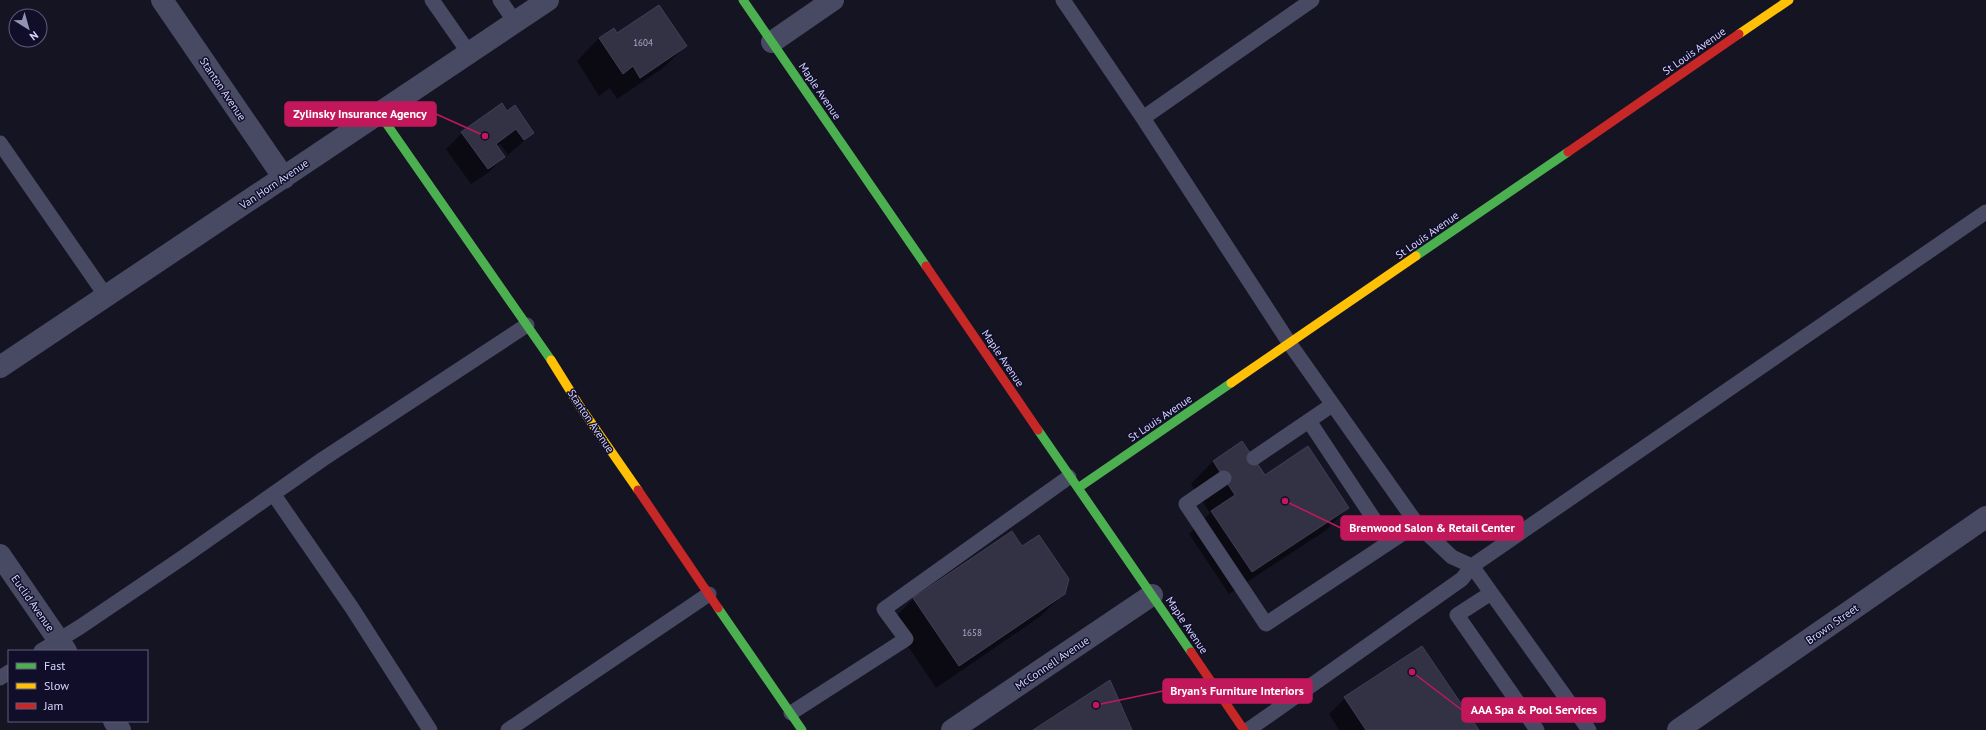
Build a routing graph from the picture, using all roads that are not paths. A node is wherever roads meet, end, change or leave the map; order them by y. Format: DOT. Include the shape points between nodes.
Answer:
graph roads {
  1 [pos="162,0"];
  2 [pos="432,0"];
  3 [pos="500,0"];
  4 [pos="548,0"];
  5 [pos="743,0"];
  6 [pos="833,0"];
  7 [pos="1063,0"];
  8 [pos="1312,0"];
  9 [pos="1789,0"];
  10 [pos="515,22"];
  11 [pos="772,42"];
  12 [pos="469,54"];
  13 [pos="379,113"];
  14 [pos="1142,118"];
  15 [pos="0,143"];
  16 [pos="284,178"];
  17 [pos="1986,212"];
  18 [pos="106,296"];
  19 [pos="527,325"];
  20 [pos="1290,344"];
  21 [pos="0,367"];
  22 [pos="1332,405"];
  23 [pos="1309,421"];
  24 [pos="1254,458"];
  25 [pos="1224,478"];
  26 [pos="1073,482"];
  27 [pos="274,495"];
  28 [pos="1986,517"];
  29 [pos="1417,524"];
  30 [pos="1389,542"];
  31 [pos="0,555"];
  32 [pos="1472,566"];
  33 [pos="1492,593"];
  34 [pos="709,594"];
  35 [pos="1152,595"];
  36 [pos="56,647"];
  37 [pos="790,713"];
  38 [pos="964,727"];
  39 [pos="430,730"];
  40 [pos="508,730"];
  41 [pos="802,730"];
  42 [pos="1244,730"];
  43 [pos="1248,730"];
  44 [pos="1537,730"];
  45 [pos="1589,730"];
  46 [pos="1678,730"];
  1 -- 16 [label="street, Stanton Avenue"];
  2 -- 12 [label="lane"];
  3 -- 10 [label="lane"];
  4 -- 10 [label="street, Van Horn Avenue"];
  5 -- 11 [label="street, Maple Avenue"];
  6 -- 11 [label="street"];
  7 -- 14 [label="lane"];
  8 -- 14 [label="lane"];
  9 -- 20 [label="street, St Louis Avenue"];
  10 -- 12 [label="street, Van Horn Avenue"];
  11 -- 26 [label="street, Maple Avenue"];
  12 -- 13 [label="street, Van Horn Avenue"];
  13 -- 16 [label="street, Van Horn Avenue"];
  13 -- 19 [label="street, Stanton Avenue"];
  14 -- 20 [label="lane"];
  15 -- 18 [label="lane"];
  16 -- 18 [label="street, Van Horn Avenue"];
  17 -- 32 [label="lane"];
  18 -- 21 [label="street, Van Horn Avenue"];
  19 -- 27 [label="lane" via="323,459"];
  19 -- 34 [label="street, Stanton Avenue"];
  20 -- 22 [label="lane"];
  20 -- 26 [label="street, St Louis Avenue"];
  22 -- 23 [label="lane"];
  22 -- 29 [label="lane"];
  23 -- 24 [label="lane"];
  23 -- 30 [label="lane"];
  25 -- 30 [label="lane" via="1186,504 1266,624"];
  26 -- 35 [label="street, Maple Avenue"];
  26 -- 37 [label="lane" via="884,609 906,639"];
  27 -- 36 [label="lane"];
  27 -- 39 [label="lane" via="352,608"];
  28 -- 46 [label="street, Brown Street"];
  29 -- 30 [label="lane"];
  29 -- 32 [label="lane" via="1452,557"];
  31 -- 36 [label="street, Euclid Avenue"];
  32 -- 33 [label="lane"];
  32 -- 43 [label="lane" via="1462,580"];
  33 -- 44 [label="lane" via="1457,615"];
  33 -- 45 [label="lane"];
  34 -- 37 [label="street, Stanton Avenue"];
  34 -- 40 [label="lane"];
  35 -- 38 [label="street, McConnell Avenue"];
  35 -- 42 [label="street, Maple Avenue"];
  37 -- 41 [label="street, Stanton Avenue"];
}
